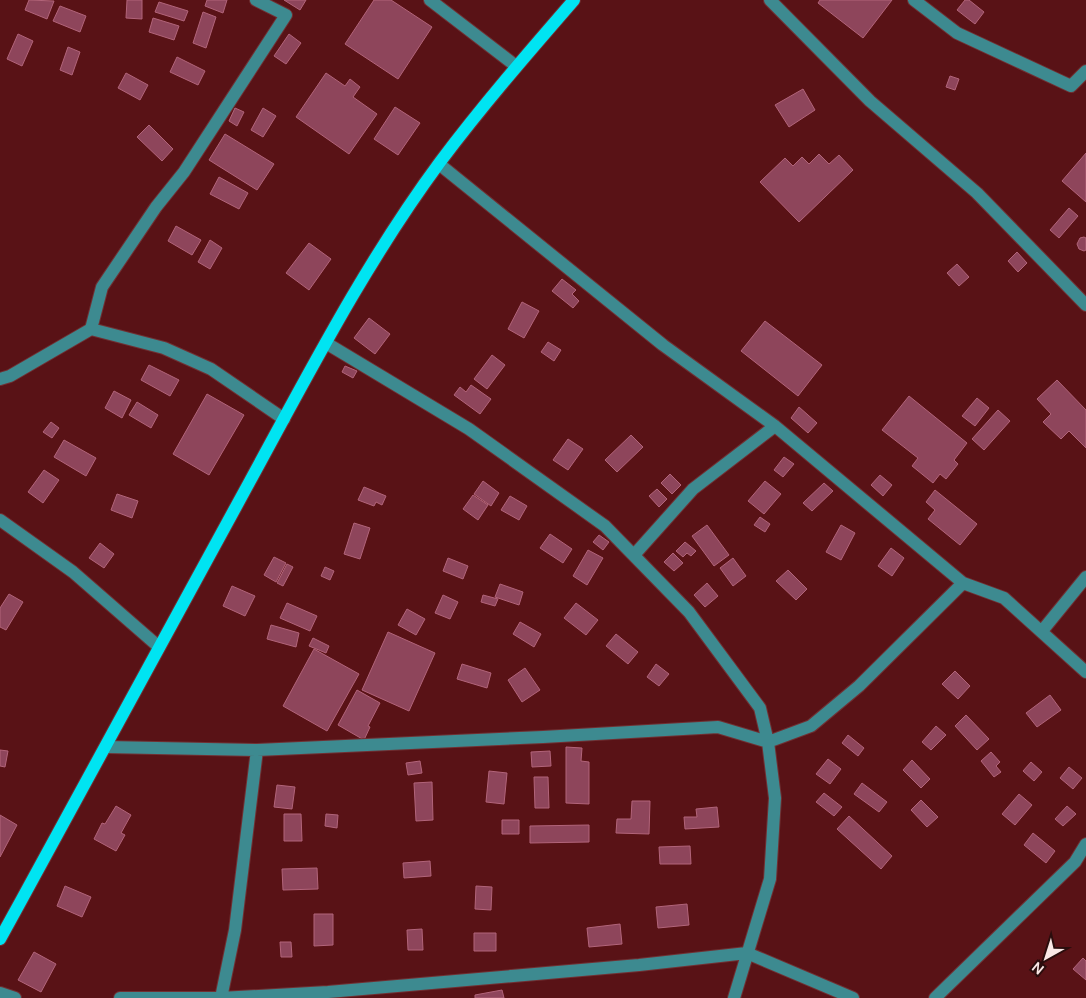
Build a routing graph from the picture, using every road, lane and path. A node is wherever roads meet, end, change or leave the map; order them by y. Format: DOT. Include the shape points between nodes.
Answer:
graph roads {
  1 [pos="256,0"];
  2 [pos="430,0"];
  3 [pos="574,0"];
  4 [pos="770,0"];
  5 [pos="914,0"];
  6 [pos="516,66"];
  7 [pos="1086,71"];
  8 [pos="439,164"];
  9 [pos="1086,305"];
  10 [pos="91,328"];
  11 [pos="326,343"];
  12 [pos="0,379"];
  13 [pos="284,419"];
  14 [pos="775,426"];
  15 [pos="0,520"];
  16 [pos="634,555"];
  17 [pos="1086,577"];
  18 [pos="962,583"];
  19 [pos="1042,631"];
  20 [pos="159,647"];
  21 [pos="1086,672"];
  22 [pos="768,742"];
  23 [pos="106,747"];
  24 [pos="257,750"];
  25 [pos="1086,844"];
  26 [pos="0,939"];
  27 [pos="748,953"];
  28 [pos="0,994"];
  29 [pos="14,998"];
  30 [pos="120,998"];
  31 [pos="221,998"];
  32 [pos="734,998"];
  33 [pos="853,998"];
  34 [pos="936,998"];
  1 -- 10 [label="street" via="286,15 184,172 156,207 102,288"];
  2 -- 6 [label="street"];
  3 -- 6 [label="main road"];
  4 -- 9 [label="street" via="870,101 977,192"];
  5 -- 7 [label="street" via="957,33 1071,86"];
  6 -- 8 [label="main road"];
  8 -- 11 [label="main road" via="375,259"];
  8 -- 14 [label="street" via="663,345"];
  10 -- 12 [label="street"];
  10 -- 13 [label="street" via="164,348 203,366"];
  11 -- 13 [label="main road"];
  11 -- 16 [label="street" via="469,429 605,526"];
  13 -- 20 [label="main road"];
  14 -- 16 [label="street" via="693,489"];
  14 -- 18 [label="street"];
  15 -- 20 [label="street" via="73,572"];
  16 -- 22 [label="street" via="689,612 760,708"];
  17 -- 19 [label="street"];
  18 -- 19 [label="street" via="1004,598"];
  18 -- 22 [label="street" via="858,686 811,726"];
  19 -- 21 [label="street"];
  20 -- 23 [label="main road"];
  22 -- 24 [label="street" via="718,727"];
  22 -- 27 [label="street" via="775,798 770,879"];
  23 -- 24 [label="street"];
  23 -- 26 [label="main road"];
  24 -- 31 [label="street" via="235,930"];
  25 -- 34 [label="street" via="1075,862"];
  27 -- 31 [label="street" via="328,992"];
  27 -- 32 [label="street"];
  27 -- 33 [label="street"];
  28 -- 29 [label="street"];
  30 -- 31 [label="street"];
}
